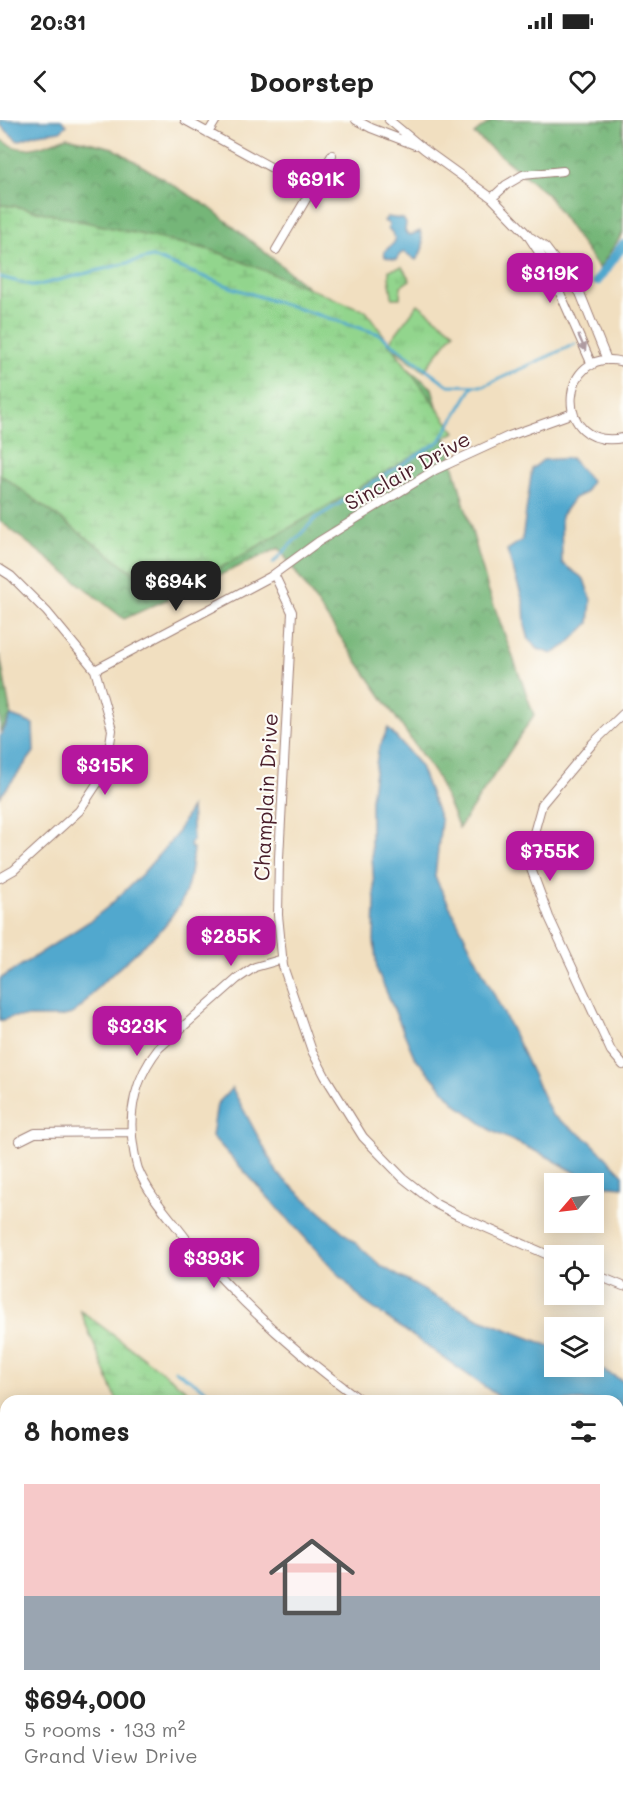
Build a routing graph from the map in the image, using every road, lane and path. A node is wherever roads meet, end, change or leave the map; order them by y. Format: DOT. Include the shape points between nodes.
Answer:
graph roads {
  1 [pos="185,120"];
  2 [pos="216,120"];
  3 [pos="356,120"];
  4 [pos="389,120"];
  5 [pos="208,134"];
  6 [pos="424,149"];
  7 [pos="332,155"];
  8 [pos="563,171"];
  9 [pos="312,190"];
  10 [pos="492,198"];
  11 [pos="527,234"];
  12 [pos="276,250"];
  13 [pos="607,360"];
  14 [pos="623,363"];
  15 [pos="592,365"];
  16 [pos="573,413"];
  17 [pos="623,438"];
  18 [pos="0,569"];
  19 [pos="272,575"];
  20 [pos="94,670"];
  21 [pos="623,714"];
  22 [pos="0,878"];
  23 [pos="283,959"];
  24 [pos="623,1065"];
  25 [pos="131,1132"];
  26 [pos="19,1141"];
  27 [pos="544,1253"];
  28 [pos="604,1278"];
  29 [pos="623,1286"];
  30 [pos="354,1395"];
  1 -- 5 [label="street"];
  2 -- 5 [label="street"];
  3 -- 6 [label="street"];
  4 -- 6 [label="street"];
  5 -- 9 [label="street"];
  6 -- 10 [label="street"];
  7 -- 9 [label="street"];
  8 -- 10 [label="street" via="523,176"];
  9 -- 12 [label="street"];
  10 -- 11 [label="street"];
  11 -- 13 [label="street" via="545,247 580,293"];
  11 -- 15 [label="street, one-way" via="548,266"];
  13 -- 14 [label="street"];
  13 -- 15 [label="street"];
  15 -- 16 [label="street" via="576,380 570,402"];
  16 -- 17 [label="street" via="579,424 599,439"];
  16 -- 19 [label="street, Sinclair Drive" via="509,436 435,470"];
  18 -- 20 [label="street" via="47,612"];
  19 -- 20 [label="street, Sinclair Drive"];
  19 -- 23 [label="street, Champlain Drive" via="292,612 279,858 278,915"];
  20 -- 22 [label="street" via="112,730 106,770 79,811"];
  21 -- 24 [label="street" via="542,804 527,858 611,1052"];
  23 -- 25 [label="street" via="255,967 237,979 159,1048 134,1097"];
  23 -- 27 [label="street, Champlain Drive" via="312,1051 355,1125 382,1158 436,1204"];
  25 -- 26 [label="street" via="35,1133"];
  25 -- 30 [label="street" via="137,1166 148,1188 193,1248 266,1324"];
  28 -- 29 [label="street"];
}
